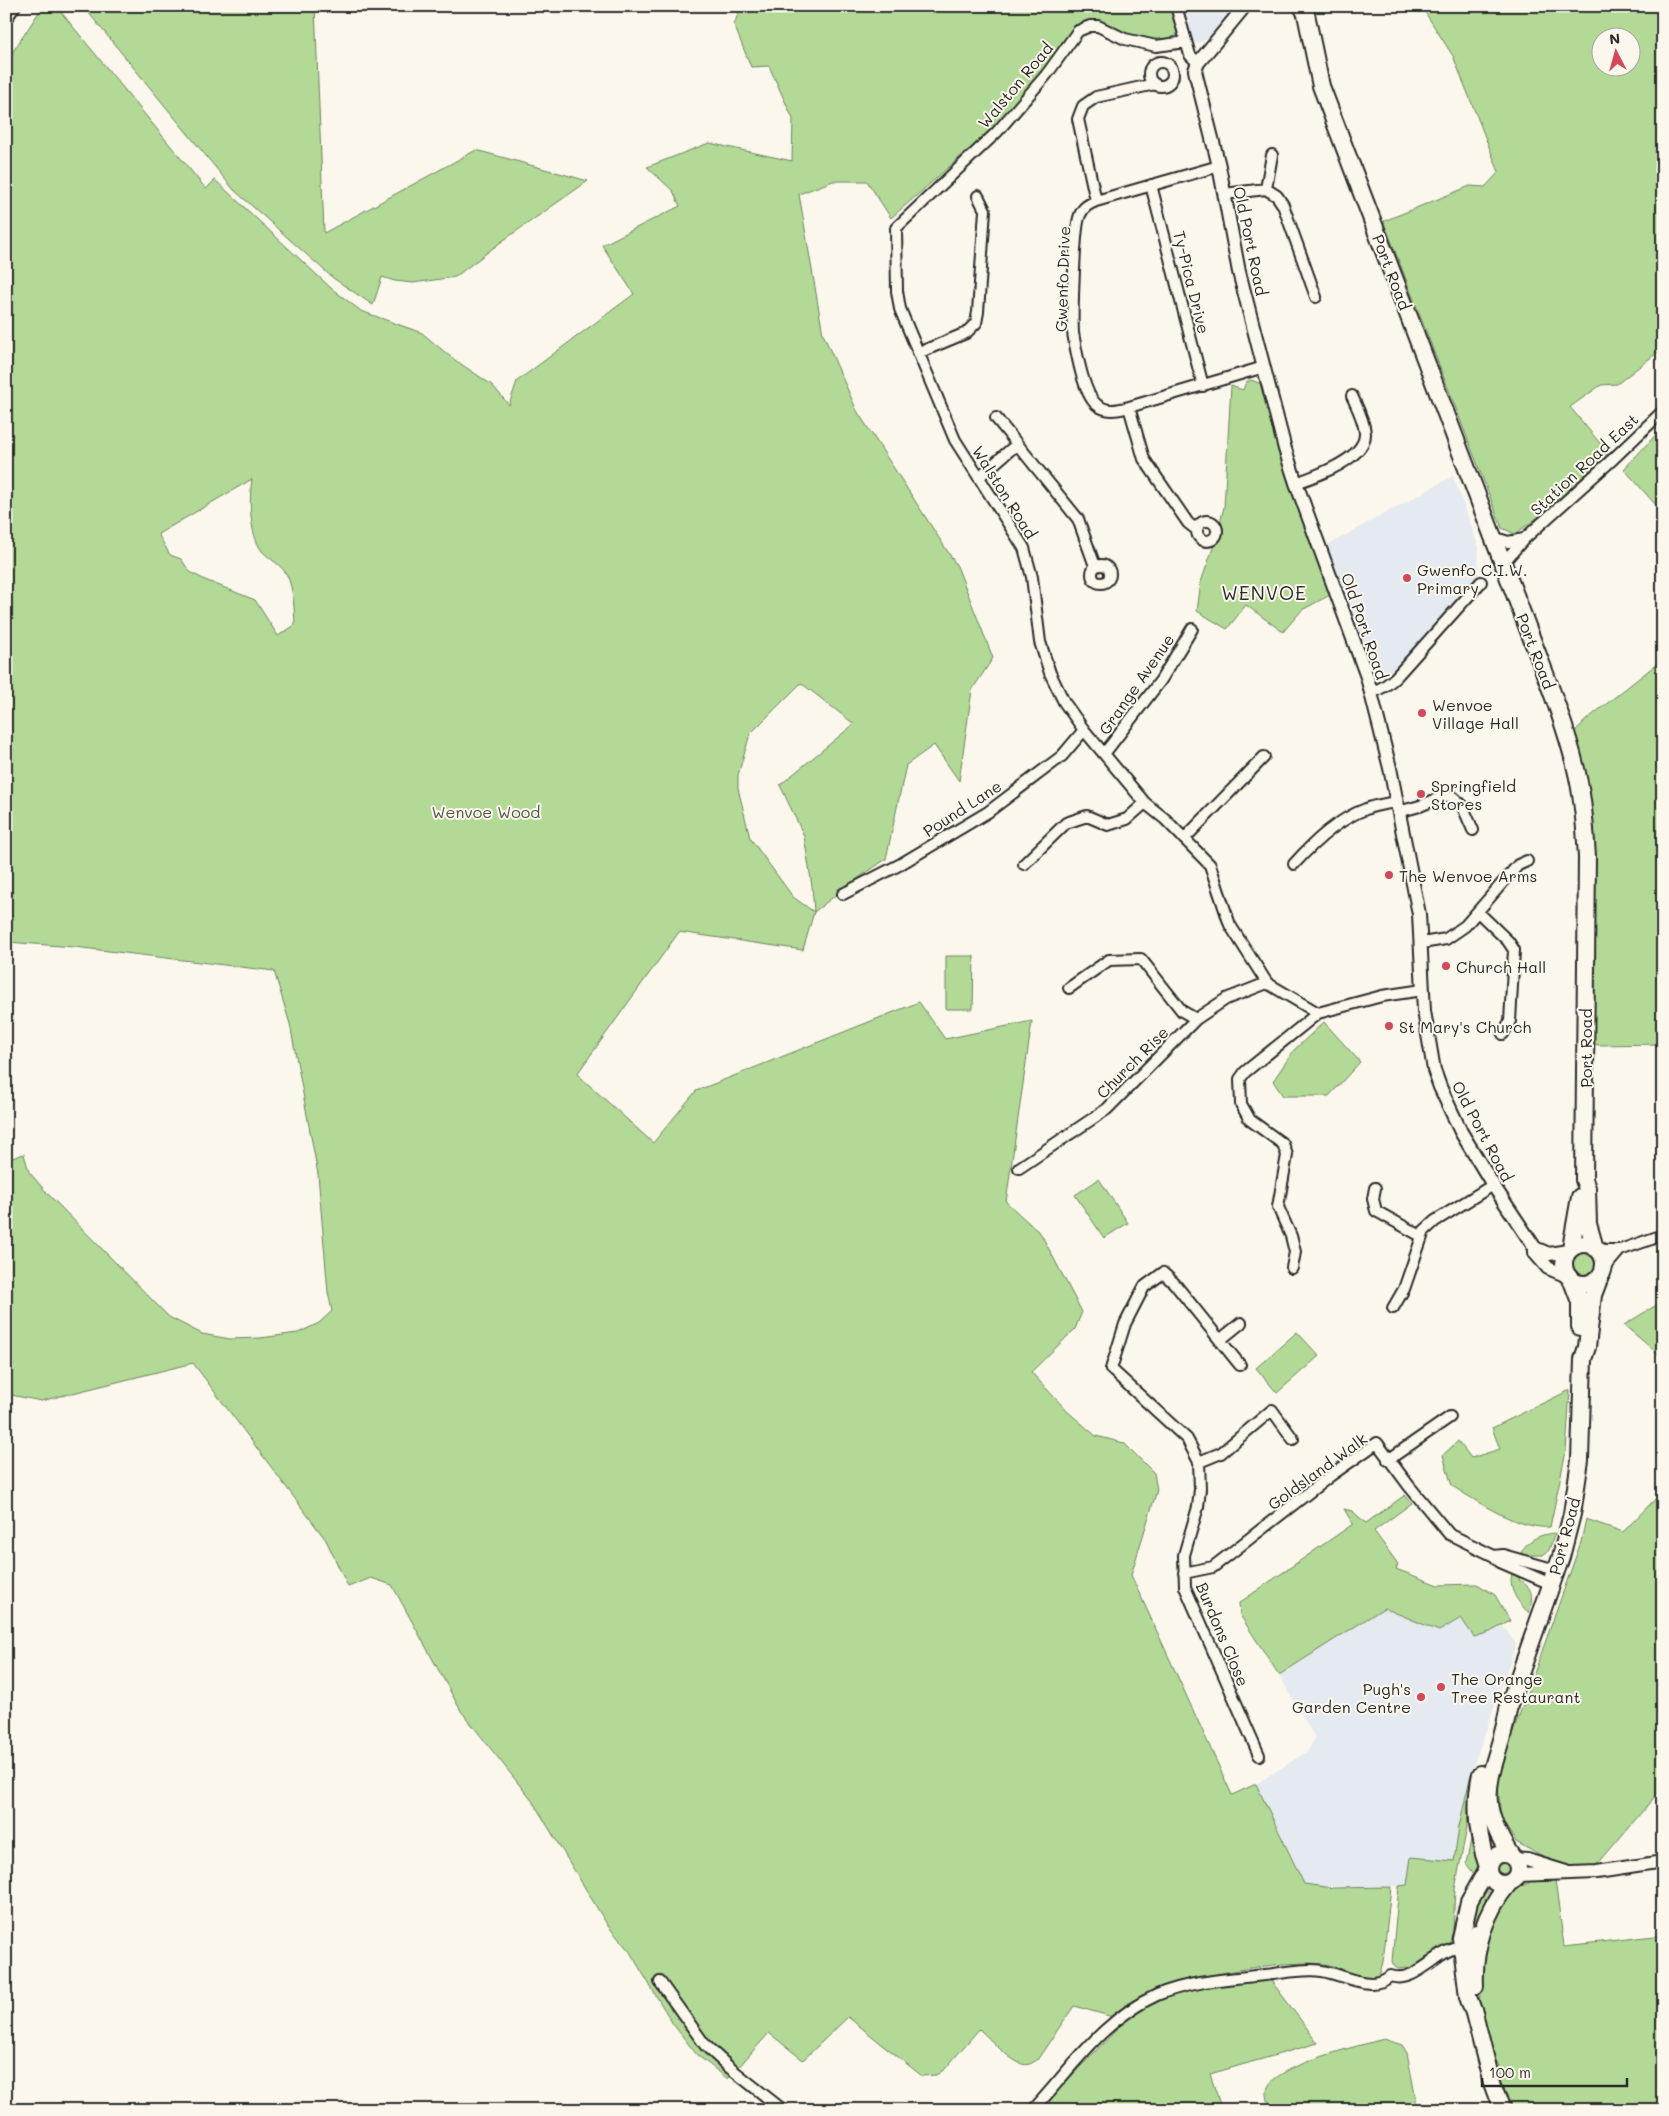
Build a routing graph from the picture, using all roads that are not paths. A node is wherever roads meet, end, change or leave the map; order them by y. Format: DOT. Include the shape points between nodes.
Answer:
graph roads {
  1 [pos="15,6"];
  2 [pos="1176,6"];
  3 [pos="1245,6"];
  4 [pos="1302,6"];
  5 [pos="6,19"];
  6 [pos="1186,42"];
  7 [pos="1198,63"];
  8 [pos="1155,84"];
  9 [pos="1272,155"];
  10 [pos="1219,166"];
  11 [pos="1151,185"];
  12 [pos="1266,188"];
  13 [pos="1224,194"];
  14 [pos="978,196"];
  15 [pos="1096,201"];
  16 [pos="1316,297"];
  17 [pos="918,353"];
  18 [pos="1264,367"];
  19 [pos="1203,386"];
  20 [pos="1352,396"];
  21 [pos="1129,407"];
  22 [pos="1663,411"];
  23 [pos="996,418"];
  24 [pos="1018,444"];
  25 [pos="979,477"];
  26 [pos="1296,483"];
  27 [pos="1197,530"];
  28 [pos="1493,537"];
  29 [pos="1524,539"];
  30 [pos="1503,563"];
  31 [pos="1095,566"];
  32 [pos="1481,582"];
  33 [pos="1192,629"];
  34 [pos="1371,693"];
  35 [pos="1084,730"];
  36 [pos="1104,754"];
  37 [pos="1264,757"];
  38 [pos="1145,803"];
  39 [pos="1397,807"];
  40 [pos="1473,830"];
  41 [pos="1184,839"];
  42 [pos="1527,861"];
  43 [pos="1024,864"];
  44 [pos="1294,864"];
  45 [pos="842,894"];
  46 [pos="1478,912"];
  47 [pos="1422,943"];
  48 [pos="1267,983"];
  49 [pos="1069,988"];
  50 [pos="1423,990"];
  51 [pos="1318,1012"];
  52 [pos="1196,1019"];
  53 [pos="1503,1034"];
  54 [pos="1019,1168"];
  55 [pos="1584,1180"];
  56 [pos="1493,1186"];
  57 [pos="1375,1188"];
  58 [pos="1663,1235"];
  59 [pos="1421,1236"];
  60 [pos="1535,1248"];
  61 [pos="1597,1249"];
  62 [pos="1570,1250"];
  63 [pos="1620,1250"];
  64 [pos="1292,1268"];
  65 [pos="1602,1272"];
  66 [pos="1570,1278"];
  67 [pos="1393,1308"];
  68 [pos="1241,1323"];
  69 [pos="1220,1340"];
  70 [pos="1583,1359"];
  71 [pos="1240,1365"];
  72 [pos="1450,1417"];
  73 [pos="1293,1439"];
  74 [pos="1388,1460"];
  75 [pos="1200,1462"];
  76 [pos="1494,1556"];
  77 [pos="1184,1573"];
  78 [pos="1554,1577"];
  79 [pos="1509,1705"];
  80 [pos="1259,1755"];
  81 [pos="1512,1858"];
  82 [pos="1663,1862"];
  83 [pos="1488,1868"];
  84 [pos="1568,1873"];
  85 [pos="1513,1879"];
  86 [pos="1488,1917"];
  87 [pos="1462,1945"];
  88 [pos="660,1982"];
  89 [pos="1474,2013"];
  90 [pos="783,2110"];
  91 [pos="1032,2110"];
  92 [pos="1502,2110"];
  1 -- 5 [label="street"];
  2 -- 6 [label="street, Old Port Road"];
  3 -- 7 [label="street"];
  4 -- 28 [label="main road, Port Road" via="1324,94"];
  6 -- 7 [label="street, Old Port Road" via="1193,60"];
  6 -- 17 [label="street, Walston Road" via="1156,46 1125,39 1098,26 1078,30 1047,74 997,132 896,228 898,302"];
  7 -- 10 [label="street, Old Port Road" via="1196,75"];
  8 -- 15 [label="street" via="1096,97 1083,106 1078,120"];
  9 -- 12 [label="street"];
  10 -- 11 [label="street, Gwenfo Drive"];
  10 -- 13 [label="street, Old Port Road"];
  11 -- 15 [label="street, Gwenfo Drive"];
  11 -- 19 [label="street, Ty-Pica Drive"];
  12 -- 13 [label="street"];
  12 -- 16 [label="street" via="1283,205"];
  13 -- 18 [label="street, Old Port Road" via="1239,272"];
  14 -- 17 [label="street" via="985,210 976,323 966,333"];
  15 -- 21 [label="street, Gwenfo Drive" via="1087,205 1077,222 1074,334 1086,388 1092,400 1108,410"];
  17 -- 25 [label="street, Walston Road" via="955,440"];
  18 -- 19 [label="street, Gwenfo Drive"];
  18 -- 26 [label="street, Old Port Road"];
  19 -- 21 [label="street, Gwenfo Drive"];
  20 -- 26 [label="street" via="1365,433 1359,450 1346,460"];
  21 -- 27 [label="street" via="1144,459 1188,523"];
  22 -- 29 [label="street, Station Road East"];
  23 -- 24 [label="street"];
  24 -- 25 [label="street"];
  24 -- 31 [label="street" via="1078,519"];
  25 -- 35 [label="street, Walston Road" via="1024,548 1032,577 1040,642 1050,673 1064,702"];
  26 -- 34 [label="street, Old Port Road"];
  28 -- 29 [label="street" via="1508,542"];
  28 -- 30 [label="main road, Port Road"];
  29 -- 30 [label="street, Station Road East"];
  30 -- 55 [label="main road, Port Road" via="1567,738 1579,782 1587,877"];
  32 -- 34 [label="street" via="1395,678"];
  33 -- 36 [label="street, Grange Avenue" via="1161,680"];
  34 -- 39 [label="street, Old Port Road"];
  35 -- 36 [label="street, Walston Road"];
  35 -- 45 [label="street, Pound Lane" via="1062,756 988,812 899,865"];
  36 -- 38 [label="street, Walston Road"];
  37 -- 41 [label="street"];
  38 -- 41 [label="street, Walston Road"];
  38 -- 43 [label="street" via="1127,819 1108,825 1087,816 1066,823"];
  39 -- 40 [label="street" via="1420,806 1444,796 1453,797 1462,806"];
  39 -- 44 [label="street" via="1366,808 1344,820 1310,846"];
  39 -- 47 [label="street, Old Port Road"];
  41 -- 48 [label="street, Walston Road" via="1210,865 1230,925"];
  42 -- 46 [label="street" via="1518,865"];
  46 -- 47 [label="street" via="1446,939"];
  46 -- 53 [label="street" via="1514,950 1510,1021"];
  47 -- 50 [label="street, Old Port Road"];
  48 -- 51 [label="street, Walston Road"];
  48 -- 52 [label="street, Church Rise" via="1226,999"];
  49 -- 52 [label="street" via="1109,960 1141,959 1182,1011"];
  50 -- 51 [label="street" via="1382,996"];
  50 -- 56 [label="street, Old Port Road" via="1430,1052 1440,1088"];
  51 -- 64 [label="street" via="1240,1079 1241,1104 1250,1120 1283,1144 1287,1155 1278,1207 1293,1244"];
  52 -- 54 [label="street, Church Rise" via="1107,1109"];
  55 -- 61 [label="main road, Port Road" via="1588,1224"];
  55 -- 62 [label="main road, Port Road"];
  56 -- 59 [label="street" via="1436,1221"];
  56 -- 60 [label="street, Old Port Road"];
  57 -- 59 [label="street" via="1376,1212"];
  58 -- 63 [label="street"];
  59 -- 67 [label="street" via="1404,1289"];
  60 -- 62 [label="street" via="1550,1254"];
  60 -- 66 [label="street, Old Port Road" via="1535,1253 1548,1268"];
  61 -- 62 [label="main road" via="1583,1243"];
  61 -- 63 [label="street"];
  61 -- 65 [label="main road, Port Road" via="1603,1260"];
  62 -- 66 [label="main road, Port Road" via="1563,1264"];
  63 -- 65 [label="street"];
  65 -- 66 [label="main road" via="1597,1279 1586,1284"];
  65 -- 70 [label="main road, Port Road" via="1593,1295"];
  66 -- 70 [label="main road, Port Road" via="1580,1302"];
  68 -- 69 [label="street"];
  69 -- 71 [label="street"];
  69 -- 75 [label="street" via="1163,1273 1144,1287 1125,1324 1111,1369 1187,1439"];
  70 -- 78 [label="main road, Port Road" via="1580,1460 1572,1514"];
  72 -- 74 [label="street"];
  73 -- 75 [label="street" via="1272,1410 1221,1452"];
  74 -- 76 [label="street, Goldsland Walk" via="1449,1534"];
  74 -- 77 [label="street, Goldsland Walk" via="1377,1443 1213,1567"];
  75 -- 77 [label="street, Burdons Close" via="1199,1498 1184,1555"];
  76 -- 78 [label="street, Goldsland Walk" via="1500,1562"];
  76 -- 78 [label="street, Goldsland Walk" via="1503,1555"];
  77 -- 80 [label="street, Burdons Close" via="1185,1587"];
  78 -- 79 [label="main road, Port Road"];
  79 -- 81 [label="main road, Port Road" via="1488,1794 1492,1820"];
  79 -- 83 [label="main road, Port Road" via="1499,1721 1478,1791 1476,1819"];
  81 -- 83 [label="main road" via="1501,1854 1496,1856"];
  81 -- 84 [label="street" via="1553,1866"];
  81 -- 85 [label="main road" via="1518,1865"];
  82 -- 84 [label="street"];
  83 -- 85 [label="main road" via="1496,1883"];
  83 -- 87 [label="main road" via="1466,1911"];
  84 -- 85 [label="street"];
  85 -- 86 [label="main road" via="1498,1897"];
  86 -- 87 [label="street" via="1479,1923 1471,1941"];
  86 -- 89 [label="main road" via="1476,1960"];
  87 -- 89 [label="main road" via="1468,1998"];
  87 -- 91 [label="street" via="1412,1975 1390,1976 1373,1984 1321,1970 1297,1971 1184,1986 1159,1994 1113,2022"];
  88 -- 90 [label="street" via="705,2045"];
  89 -- 92 [label="main road"];
}
